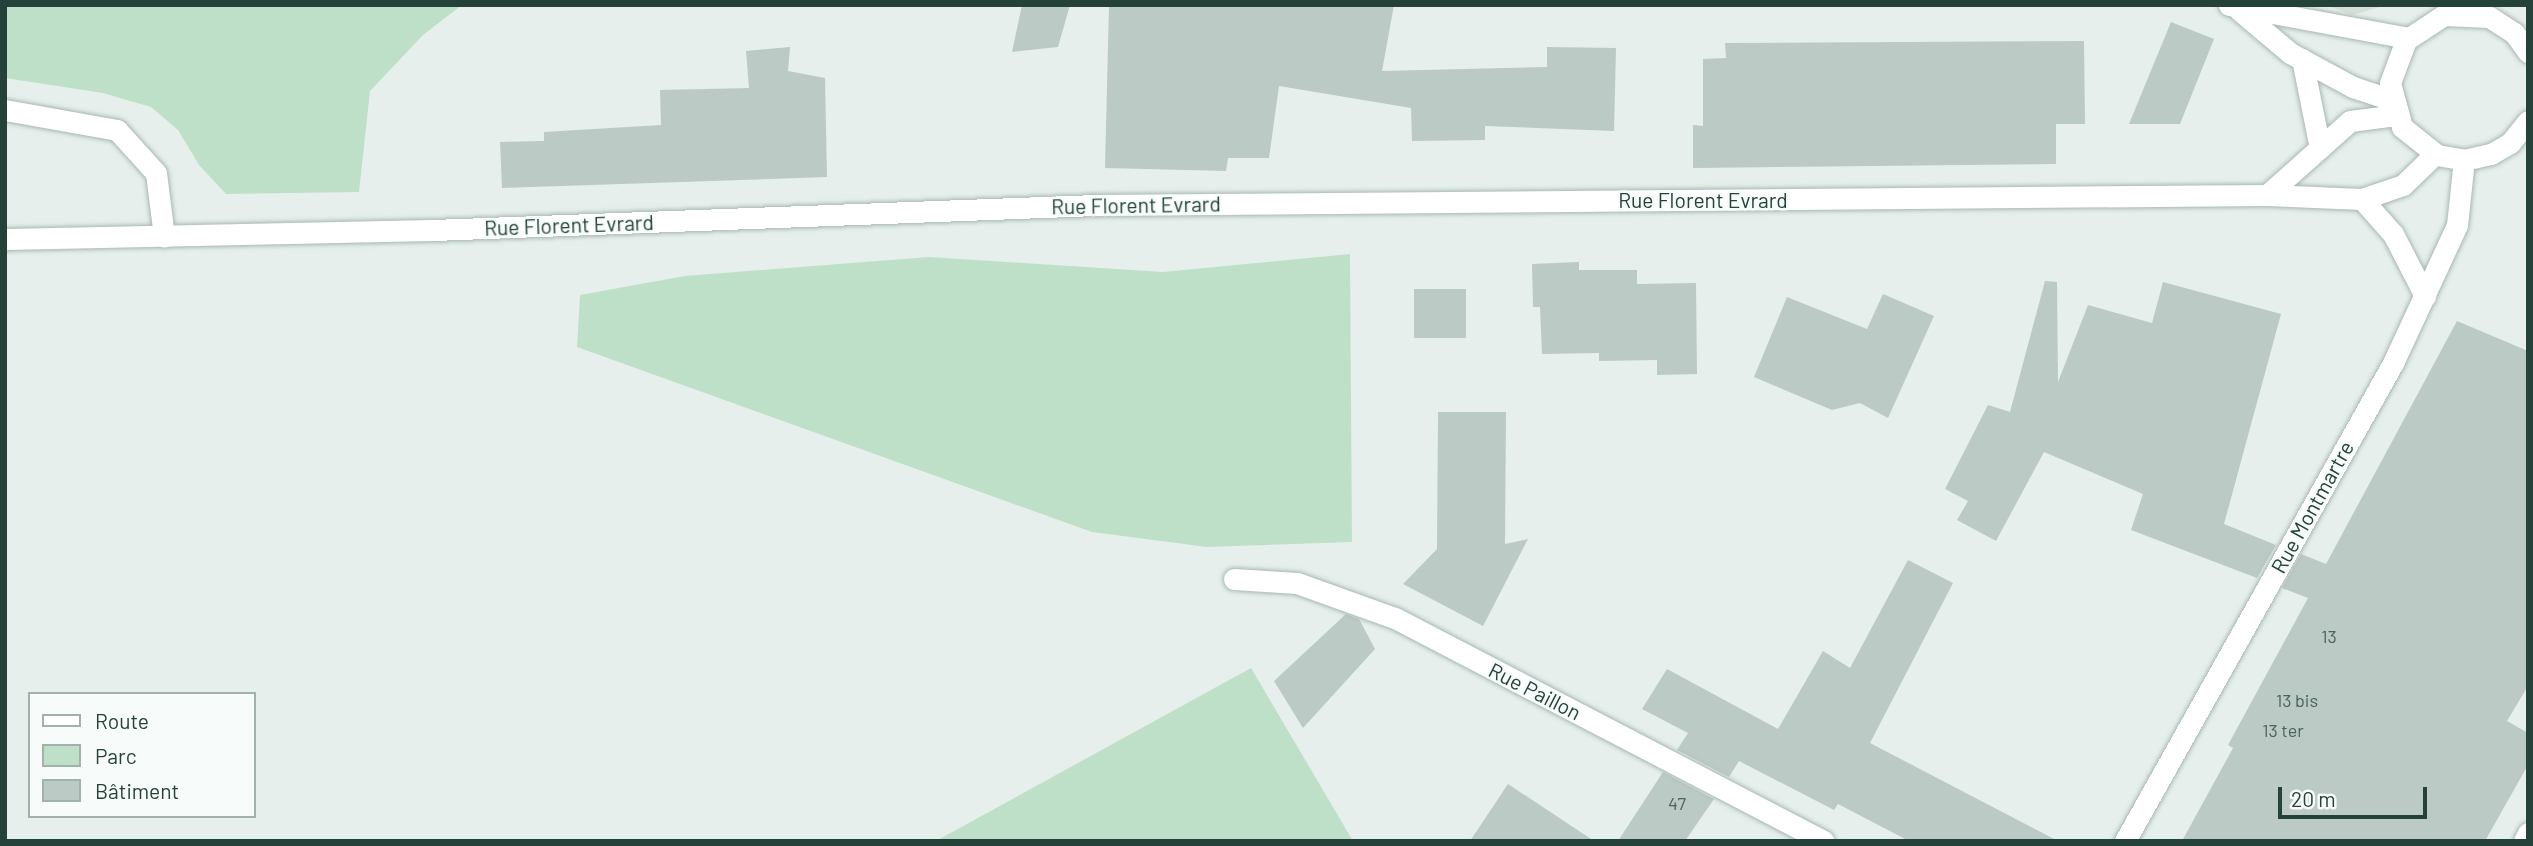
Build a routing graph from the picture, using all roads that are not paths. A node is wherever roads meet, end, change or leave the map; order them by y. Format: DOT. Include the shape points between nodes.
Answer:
graph roads {
  1 [pos="2233,7"];
  2 [pos="2521,27"];
  3 [pos="2408,38"];
  4 [pos="2528,52"];
  5 [pos="2302,59"];
  6 [pos="2394,107"];
  7 [pos="5,110"];
  8 [pos="2528,121"];
  9 [pos="2320,148"];
  10 [pos="2435,154"];
  11 [pos="2464,160"];
  12 [pos="2267,195"];
  13 [pos="2362,199"];
  14 [pos="164,236"];
  15 [pos="5,239"];
  16 [pos="2425,296"];
  17 [pos="1234,579"];
  18 [pos="2528,833"];
  19 [pos="1824,841"];
  20 [pos="2125,841"];
  21 [pos="2524,841"];
  1 -- 3 [label="street"];
  1 -- 5 [label="street"];
  2 -- 3 [label="street" via="2459,13 2430,21"];
  2 -- 4 [label="street"];
  3 -- 6 [label="street" via="2392,68"];
  5 -- 6 [label="street"];
  5 -- 9 [label="street"];
  6 -- 9 [label="street" via="2350,121"];
  6 -- 10 [label="street" via="2410,137"];
  7 -- 14 [label="street" via="117,130 156,173"];
  8 -- 11 [label="street" via="2498,151"];
  9 -- 12 [label="street"];
  10 -- 11 [label="street"];
  10 -- 13 [label="street, Rue Florent Evrard" via="2403,185"];
  11 -- 16 [label="street, Rue Montmartre" via="2457,225"];
  12 -- 13 [label="street, Rue Florent Evrard"];
  12 -- 14 [label="street, Rue Florent Evrard" via="1097,205"];
  13 -- 16 [label="street" via="2393,234"];
  14 -- 15 [label="street, Rue Florent Evrard"];
  16 -- 20 [label="street, Rue Montmartre" via="2393,363"];
  17 -- 19 [label="street, Rue Paillon" via="1297,583 1395,618"];
  18 -- 21 [label="street"];
}
